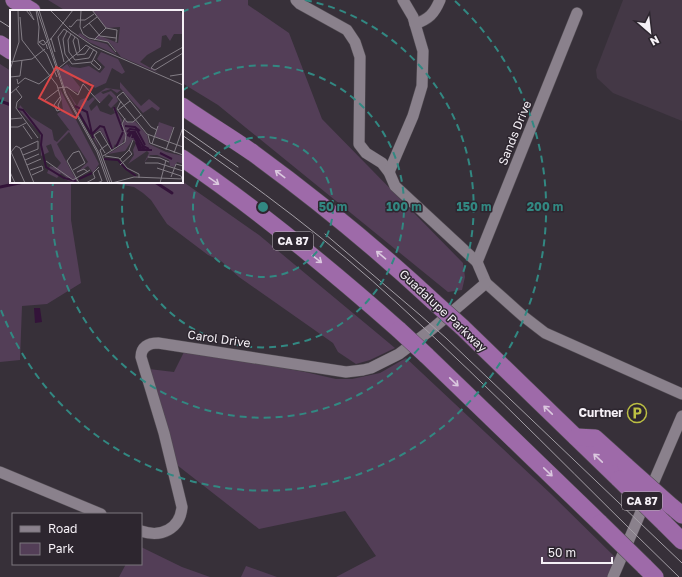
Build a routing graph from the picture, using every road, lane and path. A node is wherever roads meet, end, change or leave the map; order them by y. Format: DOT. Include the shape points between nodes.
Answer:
graph roads {
  1 [pos="14,0"];
  2 [pos="296,0"];
  3 [pos="403,0"];
  4 [pos="440,0"];
  5 [pos="30,10"];
  6 [pos="577,13"];
  7 [pos="415,24"];
  8 [pos="0,44"];
  9 [pos="10,49"];
  10 [pos="183,107"];
  11 [pos="183,159"];
  12 [pos="389,172"];
  13 [pos="477,262"];
  14 [pos="486,283"];
  15 [pos="682,394"];
  16 [pos="682,416"];
  17 [pos="0,472"];
  18 [pos="622,473"];
  19 [pos="676,510"];
  20 [pos="99,513"];
  21 [pos="142,531"];
  22 [pos="682,540"];
  23 [pos="650,572"];
  24 [pos="613,577"];
  1 -- 5 [label="highway"];
  2 -- 12 [label="street" via="347,30 355,42 360,57 359,144"];
  3 -- 7 [label="street"];
  4 -- 7 [label="street" via="431,16"];
  6 -- 13 [label="street, Sands Drive"];
  7 -- 12 [label="street" via="423,52 422,86 413,116"];
  8 -- 9 [label="highway"];
  18 -- 10 [label="highway, Guadalupe Parkway / CA 87, one-way, bridge" via="576,437 462,327 386,259 252,153"];
  11 -- 23 [label="highway, CA 87, one-way, bridge" via="323,264 399,330"];
  12 -- 13 [label="street" via="395,186"];
  13 -- 14 [label="street"];
  14 -- 15 [label="street" via="545,333"];
  14 -- 21 [label="street, Carol Drive" via="399,354 363,370 346,372 158,343 146,345 141,352 141,358 164,433 182,507 178,522 170,530 158,534"];
  16 -- 24 [label="street"];
  17 -- 20 [label="street"];
  18 -- 19 [label="highway, bridge"];
  18 -- 22 [label="highway, Guadalupe Parkway / CA 87, bridge" via="664,523"];
}
